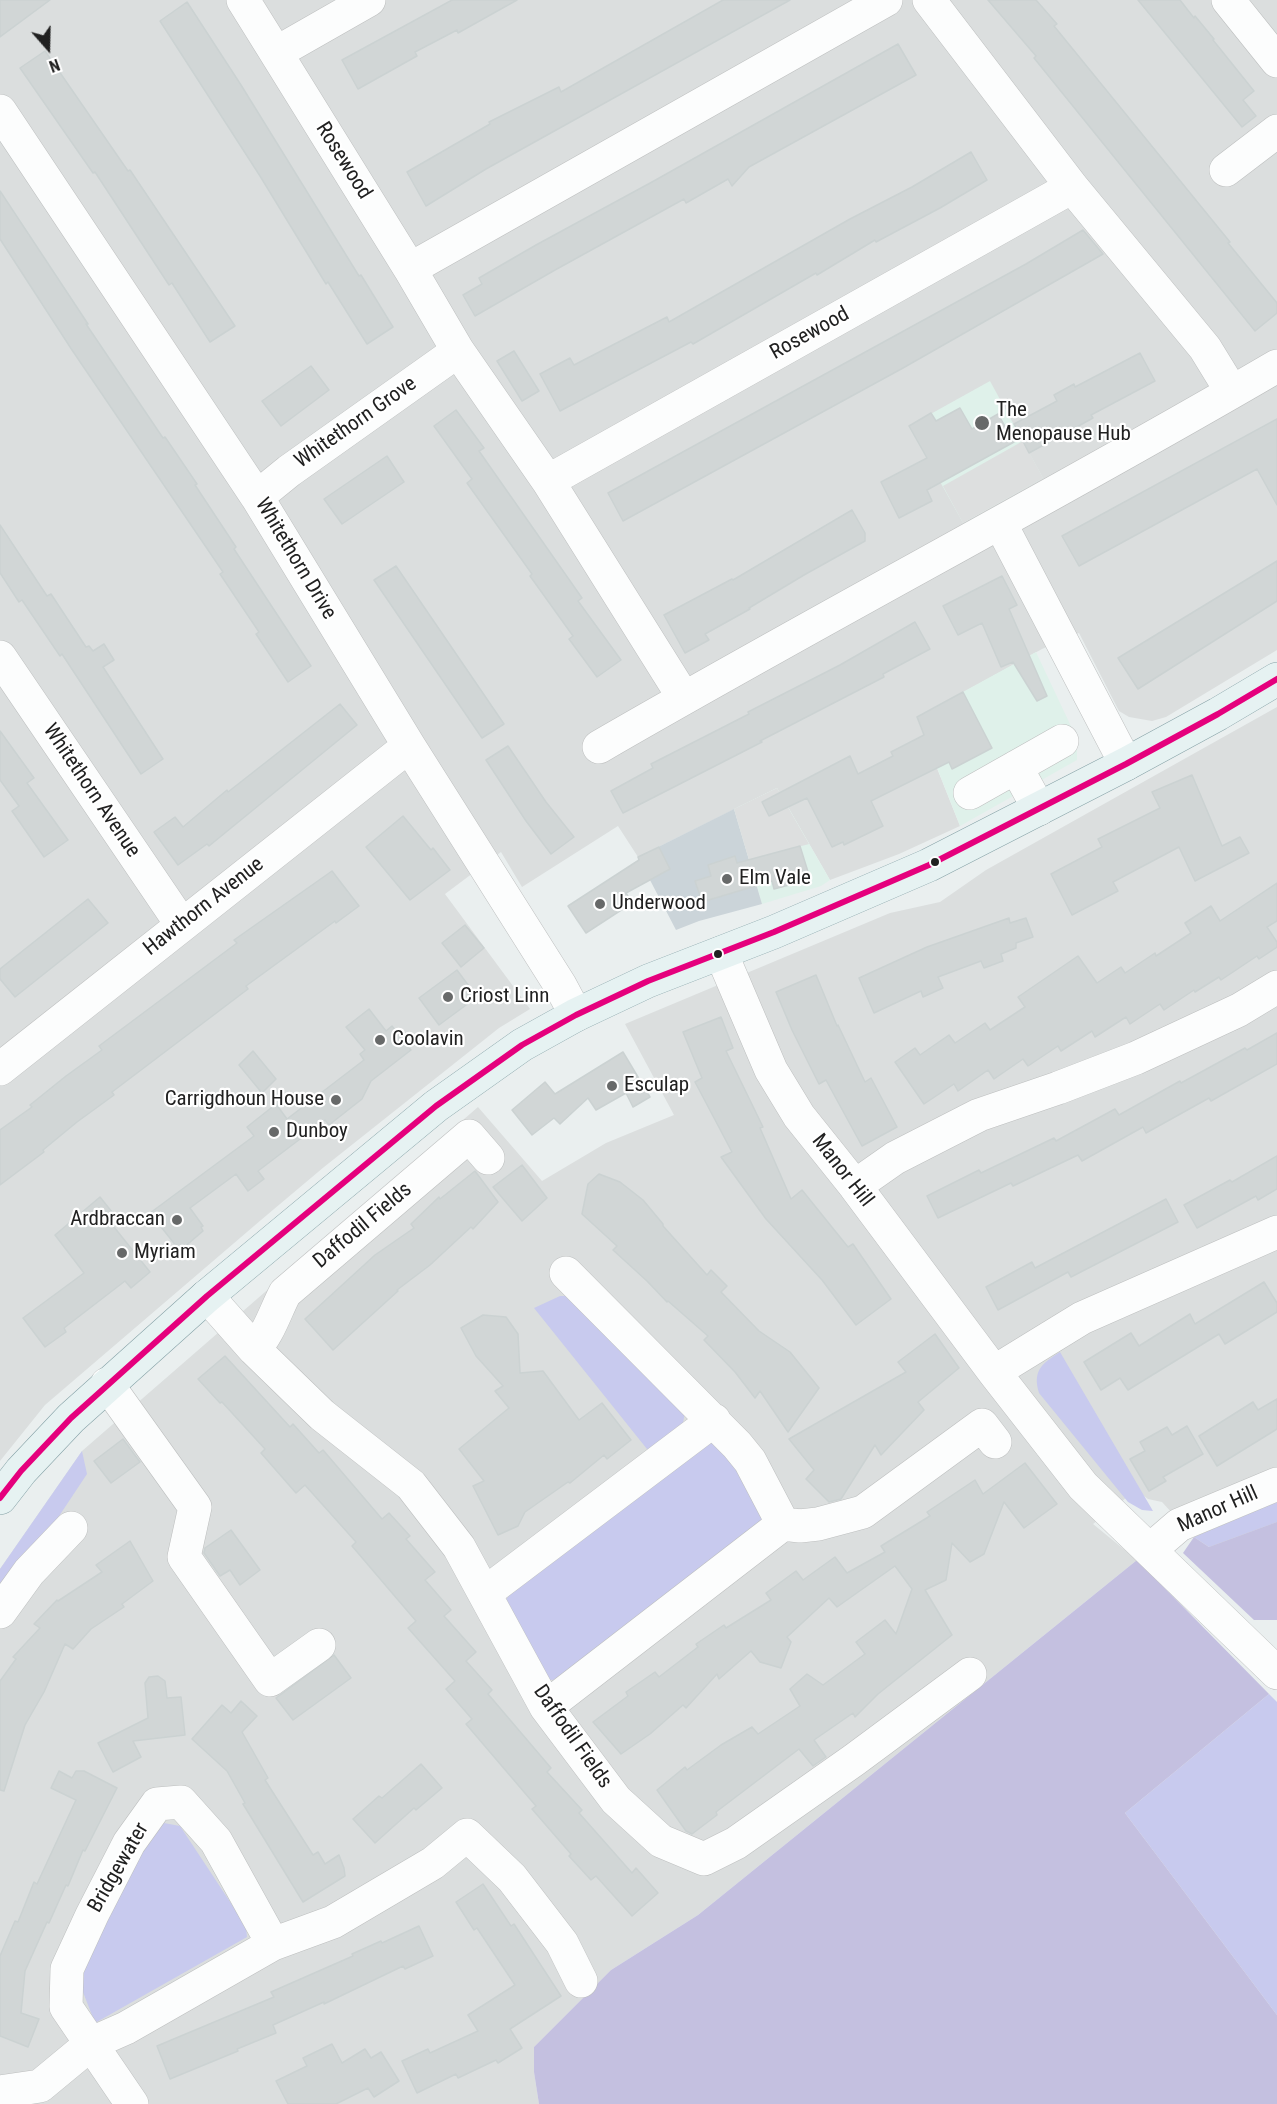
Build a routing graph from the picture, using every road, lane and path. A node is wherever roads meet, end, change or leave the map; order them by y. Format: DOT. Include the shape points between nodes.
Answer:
graph roads {
  1 [pos="243,0"];
  2 [pos="369,0"];
  3 [pos="885,0"];
  4 [pos="929,0"];
  5 [pos="1228,0"];
  6 [pos="276,53"];
  7 [pos="1277,61"];
  8 [pos="0,111"];
  9 [pos="1277,130"];
  10 [pos="1226,170"];
  11 [pos="1072,187"];
  12 [pos="410,269"];
  13 [pos="458,351"];
  14 [pos="1277,366"];
  15 [pos="1232,392"];
  16 [pos="548,481"];
  17 [pos="257,497"];
  18 [pos="1000,523"];
  19 [pos="0,657"];
  20 [pos="1277,679"];
  21 [pos="684,698"];
  22 [pos="1062,741"];
  23 [pos="409,746"];
  24 [pos="599,747"];
  25 [pos="1126,764"];
  26 [pos="1016,767"];
  27 [pos="970,793"];
  28 [pos="1039,809"];
  29 [pos="182,925"];
  30 [pos="721,952"];
  31 [pos="1277,987"];
  32 [pos="576,1015"];
  33 [pos="0,1069"];
  34 [pos="488,1158"];
  35 [pos="855,1186"];
  36 [pos="1277,1232"];
  37 [pos="566,1273"];
  38 [pos="207,1296"];
  39 [pos="254,1349"];
  40 [pos="994,1371"];
  41 [pos="107,1384"];
  42 [pos="714,1420"];
  43 [pos="995,1442"];
  44 [pos="1277,1484"];
  45 [pos="0,1498"];
  46 [pos="783,1524"];
  47 [pos="70,1528"];
  48 [pos="1150,1550"];
  49 [pos="485,1593"];
  50 [pos="0,1612"];
  51 [pos="319,1645"];
  52 [pos="1277,1672"];
  53 [pos="970,1674"];
  54 [pos="546,1707"];
  55 [pos="273,1944"];
  56 [pos="581,1981"];
  57 [pos="92,2043"];
  58 [pos="0,2092"];
  59 [pos="132,2104"];
  1 -- 6 [label="street, Rosewood"];
  2 -- 6 [label="street"];
  3 -- 12 [label="street"];
  4 -- 11 [label="street"];
  5 -- 7 [label="street"];
  6 -- 12 [label="street, Rosewood"];
  8 -- 17 [label="street, Whitethorn Drive"];
  9 -- 10 [label="street"];
  11 -- 15 [label="street" via="1205,348"];
  11 -- 16 [label="street, Rosewood"];
  12 -- 13 [label="street, Rosewood"];
  13 -- 16 [label="street, Rosewood"];
  13 -- 17 [label="street, Whitethorn Grove"];
  14 -- 15 [label="street"];
  15 -- 18 [label="street"];
  16 -- 21 [label="street, Rosewood"];
  17 -- 23 [label="street, Whitethorn Drive"];
  18 -- 21 [label="street"];
  18 -- 25 [label="street"];
  19 -- 29 [label="street, Whitethorn Avenue"];
  20 -- 25 [label="main road"];
  21 -- 24 [label="street"];
  22 -- 26 [label="street"];
  23 -- 29 [label="street, Hawthorn Avenue"];
  23 -- 32 [label="street, Whitethorn Drive"];
  25 -- 28 [label="main road"];
  26 -- 27 [label="street"];
  26 -- 28 [label="street"];
  28 -- 30 [label="main road" via="929,866"];
  29 -- 33 [label="street, Hawthorn Avenue"];
  30 -- 32 [label="main road"];
  30 -- 35 [label="street, Manor Hill" via="771,1070 799,1116"];
  31 -- 35 [label="street" via="1239,1010 1136,1058 979,1115 895,1158"];
  32 -- 38 [label="main road" via="522,1045 436,1106"];
  34 -- 39 [label="street, Daffodil Fields" via="469,1136 285,1293 264,1339"];
  35 -- 40 [label="street, Manor Hill"];
  36 -- 40 [label="street" via="1082,1318"];
  37 -- 42 [label="street"];
  38 -- 39 [label="street, Daffodil Fields"];
  38 -- 41 [label="main road"];
  39 -- 49 [label="street, Daffodil Fields" via="322,1415 411,1485 459,1547"];
  40 -- 48 [label="street, Manor Hill" via="1083,1486"];
  41 -- 45 [label="main road" via="21,1471"];
  41 -- 51 [label="street" via="195,1507 184,1557 270,1680"];
  42 -- 46 [label="street" via="750,1461"];
  42 -- 49 [label="street"];
  43 -- 46 [label="street" via="982,1425 863,1512 818,1524"];
  44 -- 48 [label="street, Manor Hill" via="1179,1525"];
  46 -- 54 [label="street"];
  47 -- 50 [label="street" via="29,1572"];
  48 -- 52 [label="street"];
  49 -- 54 [label="street, Daffodil Fields"];
  53 -- 54 [label="street, Daffodil Fields" via="736,1843 704,1859 661,1841 616,1800"];
  55 -- 56 [label="street" via="333,1922 433,1863 467,1835 512,1878 562,1943"];
  55 -- 57 [label="street" via="126,2028"];
  55 -- 57 [label="street, Bridgewater" via="216,1841 181,1802 157,1804 129,1843 67,1969 66,2007"];
  57 -- 58 [label="street" via="40,2086"];
  57 -- 59 [label="street, Bridgewater"];
}
